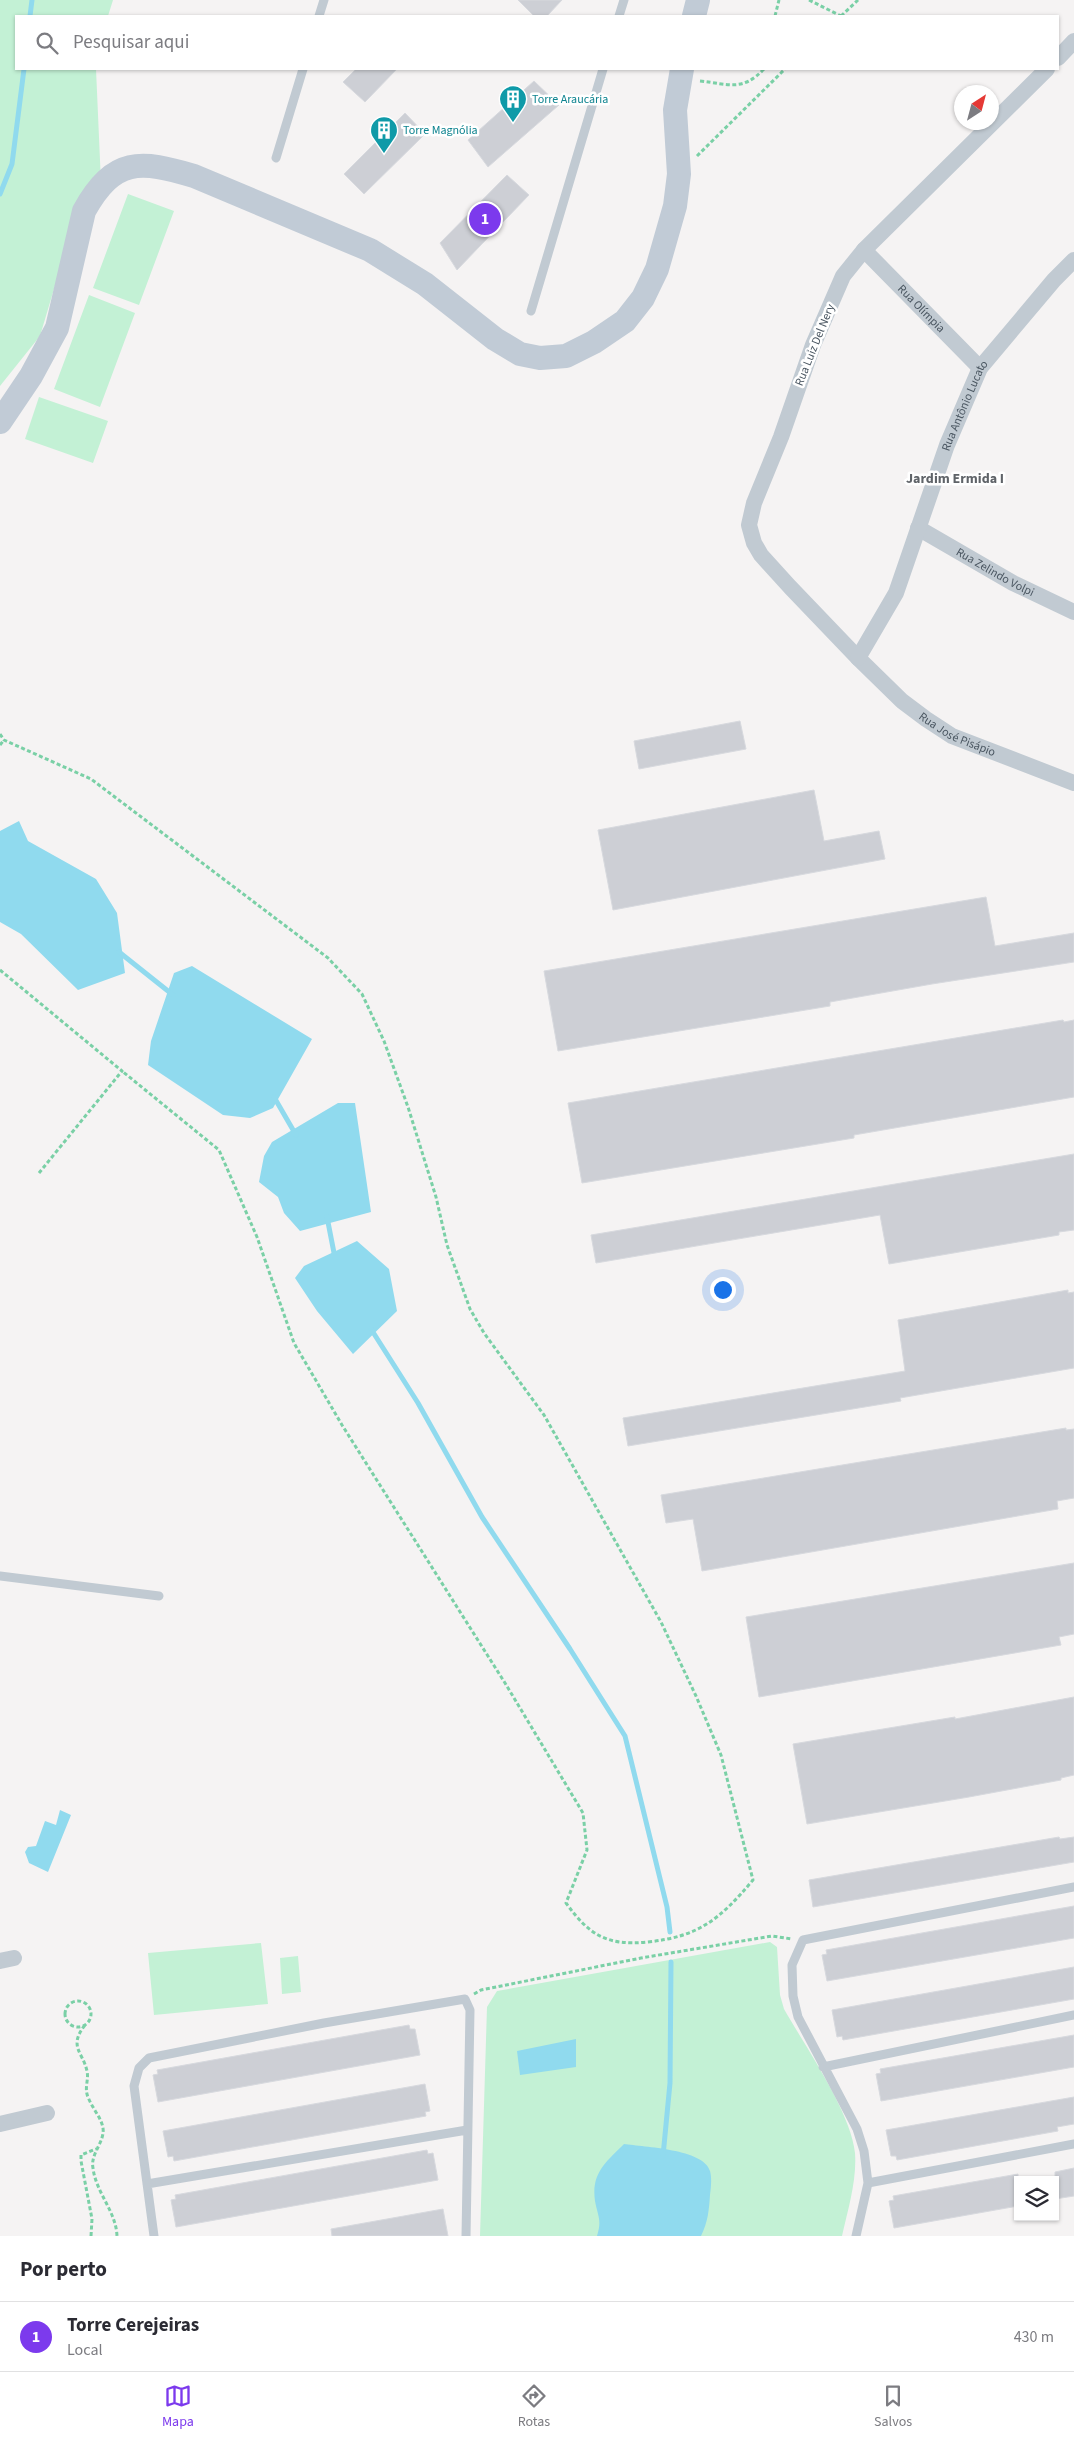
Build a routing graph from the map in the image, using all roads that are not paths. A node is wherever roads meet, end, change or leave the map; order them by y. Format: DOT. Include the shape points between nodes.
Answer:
graph roads {
  1 [pos="324,0"];
  2 [pos="624,0"];
  3 [pos="698,0"];
  4 [pos="319,15"];
  5 [pos="619,15"];
  6 [pos="694,15"];
  7 [pos="1074,42"];
  8 [pos="1059,57"];
  9 [pos="303,70"];
  10 [pos="603,70"];
  11 [pos="1046,70"];
  12 [pos="681,74"];
  13 [pos="276,158"];
  14 [pos="864,250"];
  15 [pos="1074,260"];
  16 [pos="531,311"];
  17 [pos="980,368"];
  18 [pos="0,422"];
  19 [pos="918,528"];
  20 [pos="1074,612"];
  21 [pos="858,658"];
  22 [pos="1074,783"];
  23 [pos="0,1576"];
  24 [pos="159,1596"];
  25 [pos="1074,1887"];
  26 [pos="1074,2015"];
  27 [pos="823,2067"];
  28 [pos="47,2113"];
  29 [pos="0,2124"];
  30 [pos="467,2130"];
  31 [pos="1074,2144"];
  32 [pos="147,2184"];
  33 [pos="868,2184"];
  34 [pos="154,2236"];
  35 [pos="466,2236"];
  36 [pos="856,2236"];
  1 -- 4 [label="lane"];
  2 -- 5 [label="lane"];
  3 -- 6 [label="street"];
  7 -- 8 [label="street"];
  9 -- 13 [label="lane"];
  10 -- 16 [label="lane"];
  11 -- 14 [label="street, Rua Luiz Del Nery"];
  12 -- 18 [label="street" via="675,110 679,174 657,269 643,298 625,321 594,342 566,356 540,358 520,354 494,339 426,284 370,250 194,176 164,167 133,166 117,170 94,194 84,211 56,328 31,376"];
  14 -- 17 [label="street, Rua Olímpia"];
  14 -- 21 [label="street, Rua Luiz Del Nery" via="843,276 813,344 754,503 749,525 761,555"];
  15 -- 17 [label="street, Rua Antônio Lucato"];
  17 -- 19 [label="street, Rua Antônio Lucato" via="946,445"];
  19 -- 20 [label="street, Rua Zelindo Volpi" via="1013,583"];
  19 -- 21 [label="street, Rua Antônio Lucato" via="896,593"];
  21 -- 22 [label="street, Rua José Pisápio" via="902,701 952,736"];
  23 -- 24 [label="lane"];
  25 -- 27 [label="lane" via="803,1940 792,1965 793,1996 798,2017"];
  26 -- 27 [label="lane"];
  27 -- 33 [label="lane" via="857,2129 864,2151"];
  28 -- 29 [label="street"];
  30 -- 32 [label="lane"];
  30 -- 32 [label="lane" via="470,2010 465,1999 148,2058 139,2068 134,2086"];
  30 -- 35 [label="lane"];
  31 -- 33 [label="lane"];
  32 -- 34 [label="lane"];
  33 -- 36 [label="lane"];
}
